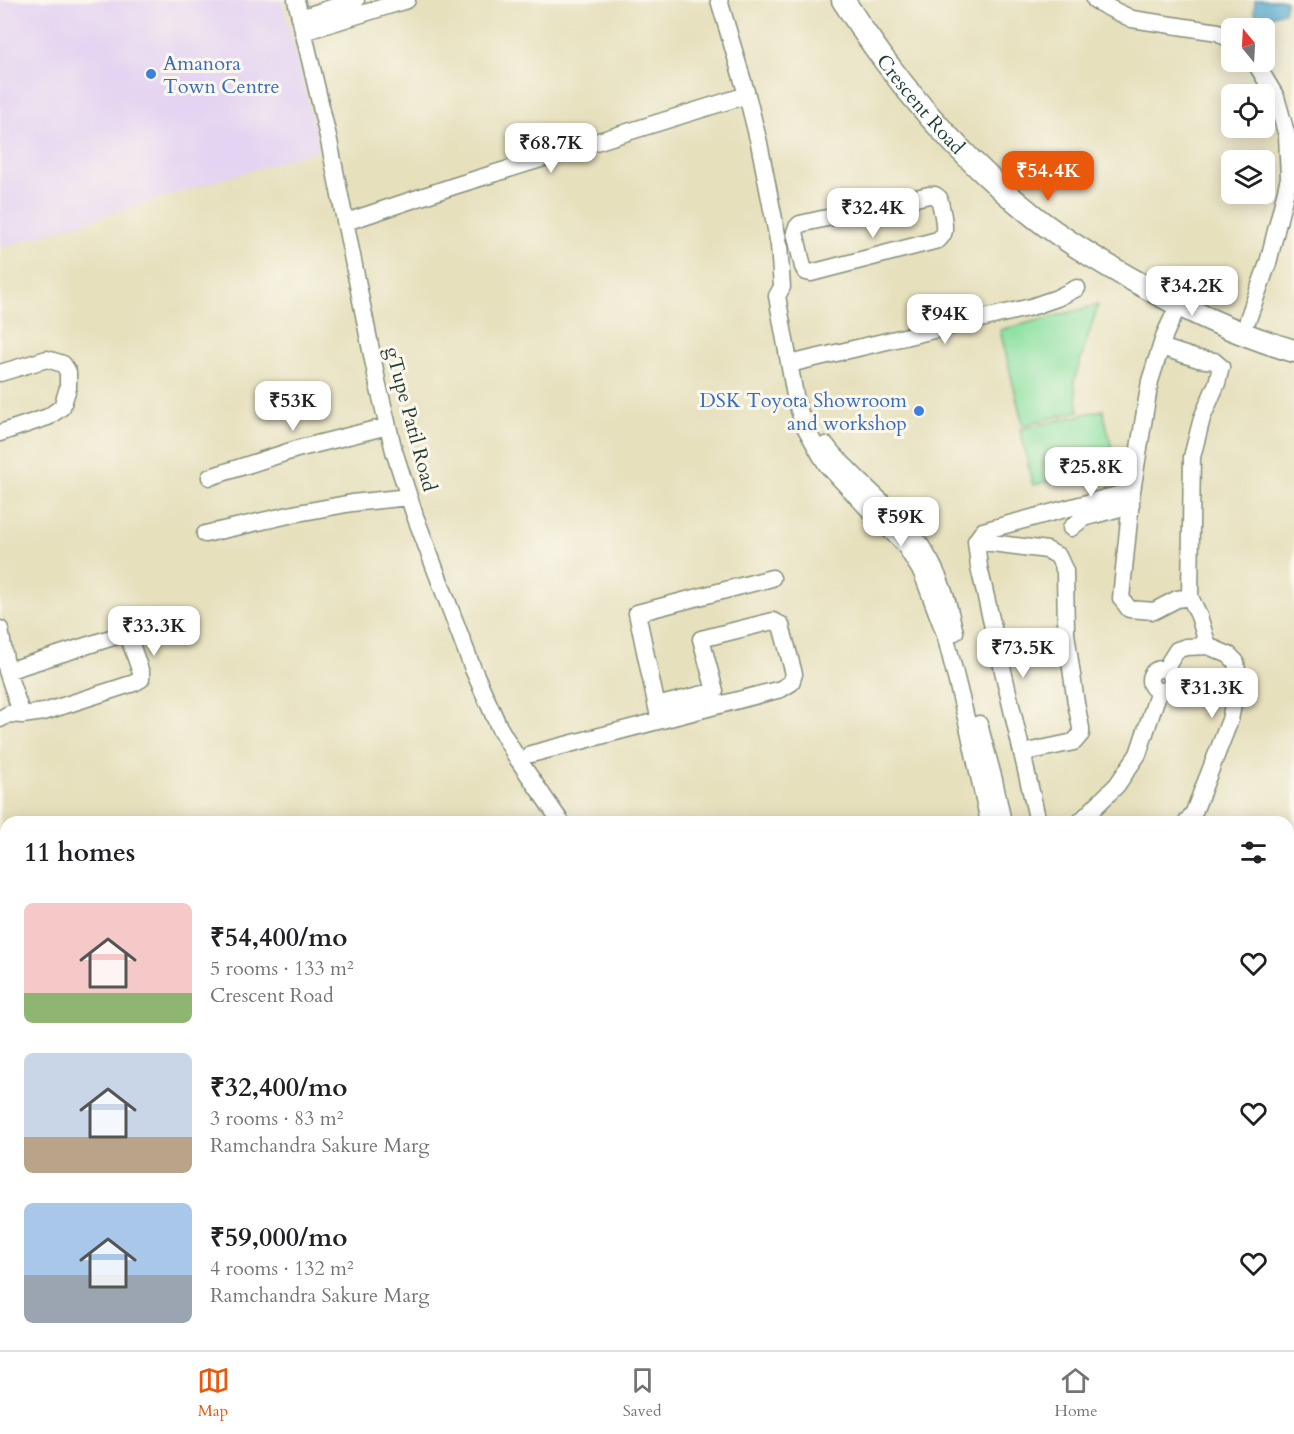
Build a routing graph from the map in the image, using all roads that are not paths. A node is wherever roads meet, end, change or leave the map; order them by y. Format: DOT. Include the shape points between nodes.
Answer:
graph roads {
  1 [pos="296,0"];
  2 [pos="356,0"];
  3 [pos="406,0"];
  4 [pos="719,0"];
  5 [pos="843,0"];
  6 [pos="861,0"];
  7 [pos="1095,0"];
  8 [pos="302,25"];
  9 [pos="1221,34"];
  10 [pos="1261,72"];
  11 [pos="747,95"];
  12 [pos="346,222"];
  13 [pos="798,246"];
  14 [pos="779,251"];
  15 [pos="783,287"];
  16 [pos="1077,288"];
  17 [pos="1182,298"];
  18 [pos="1248,320"];
  19 [pos="1294,335"];
  20 [pos="1161,347"];
  21 [pos="1294,351"];
  22 [pos="798,362"];
  23 [pos="0,373"];
  24 [pos="388,426"];
  25 [pos="0,433"];
  26 [pos="210,477"];
  27 [pos="409,497"];
  28 [pos="1132,498"];
  29 [pos="879,510"];
  30 [pos="1071,528"];
  31 [pos="205,534"];
  32 [pos="976,542"];
  33 [pos="772,578"];
  34 [pos="1190,597"];
  35 [pos="0,629"];
  36 [pos="1208,646"];
  37 [pos="7,671"];
  38 [pos="658,713"];
  39 [pos="22,715"];
  40 [pos="0,719"];
  41 [pos="1022,753"];
  42 [pos="531,754"];
  43 [pos="557,816"];
  44 [pos="988,816"];
  45 [pos="1002,816"];
  46 [pos="1037,816"];
  47 [pos="1086,816"];
  48 [pos="1191,816"];
  1 -- 8 [label="street, gTupe Patil Road"];
  2 -- 8 [label="street"];
  3 -- 8 [label="street"];
  4 -- 11 [label="street"];
  5 -- 17 [label="main road, Crescent Road" via="912,96 995,183 1072,244 1119,272"];
  6 -- 17 [label="main road, Crescent Road" via="924,87 1005,172 1045,206"];
  7 -- 9 [label="street" via="1132,19"];
  8 -- 12 [label="street, gTupe Patil Road"];
  10 -- 18 [label="street" via="1276,97 1287,136 1289,178 1268,263"];
  11 -- 12 [label="street"];
  11 -- 14 [label="street"];
  12 -- 24 [label="street, gTupe Patil Road"];
  13 -- 13 [label="street" via="795,232 800,224 929,195 939,198 944,231 938,240 811,273 803,267"];
  13 -- 14 [label="street"];
  14 -- 15 [label="street"];
  15 -- 22 [label="street" via="789,294"];
  15 -- 29 [label="street" via="777,296 804,425 827,465"];
  16 -- 22 [label="street" via="1031,307"];
  17 -- 18 [label="main road, Crescent Road" via="1205,302"];
  17 -- 20 [label="street"];
  17 -- 21 [label="main road, Crescent Road" via="1199,315"];
  18 -- 19 [label="main road, Crescent Road"];
  20 -- 28 [label="street" via="1150,381"];
  20 -- 34 [label="street" via="1214,361 1221,367 1192,457"];
  22 -- 29 [label="street" via="814,422 828,448"];
  23 -- 25 [label="street" via="47,359 63,364 68,372 62,407 48,417"];
  24 -- 26 [label="street"];
  24 -- 27 [label="street, gTupe Patil Road"];
  27 -- 31 [label="street" via="352,503"];
  27 -- 43 [label="street, gTupe Patil Road" via="473,669 499,727"];
  28 -- 30 [label="street" via="1083,518"];
  28 -- 32 [label="street" via="983,531"];
  28 -- 34 [label="street" via="1121,598 1129,609 1154,610"];
  29 -- 44 [label="street" via="914,559 935,605"];
  29 -- 45 [label="street" via="906,527 933,566 944,592"];
  32 -- 41 [label="street"];
  32 -- 41 [label="street" via="1047,550 1058,556 1065,571 1066,633 1081,734 1074,742"];
  33 -- 38 [label="street" via="637,613"];
  34 -- 36 [label="street"];
  35 -- 37 [label="street"];
  36 -- 47 [label="street" via="1177,650 1165,669 1172,676 1172,683 1159,691 1138,754 1118,785"];
  36 -- 48 [label="street" via="1236,662 1238,679 1230,720"];
  37 -- 39 [label="street"];
  37 -- 39 [label="street" via="123,634 128,635 141,673 141,679 134,683 44,712"];
  38 -- 38 [label="street" via="791,684 794,674 781,625 773,621 701,639 715,691"];
  38 -- 42 [label="street"];
  39 -- 40 [label="street" via="9,714"];
  41 -- 46 [label="street"];
}
